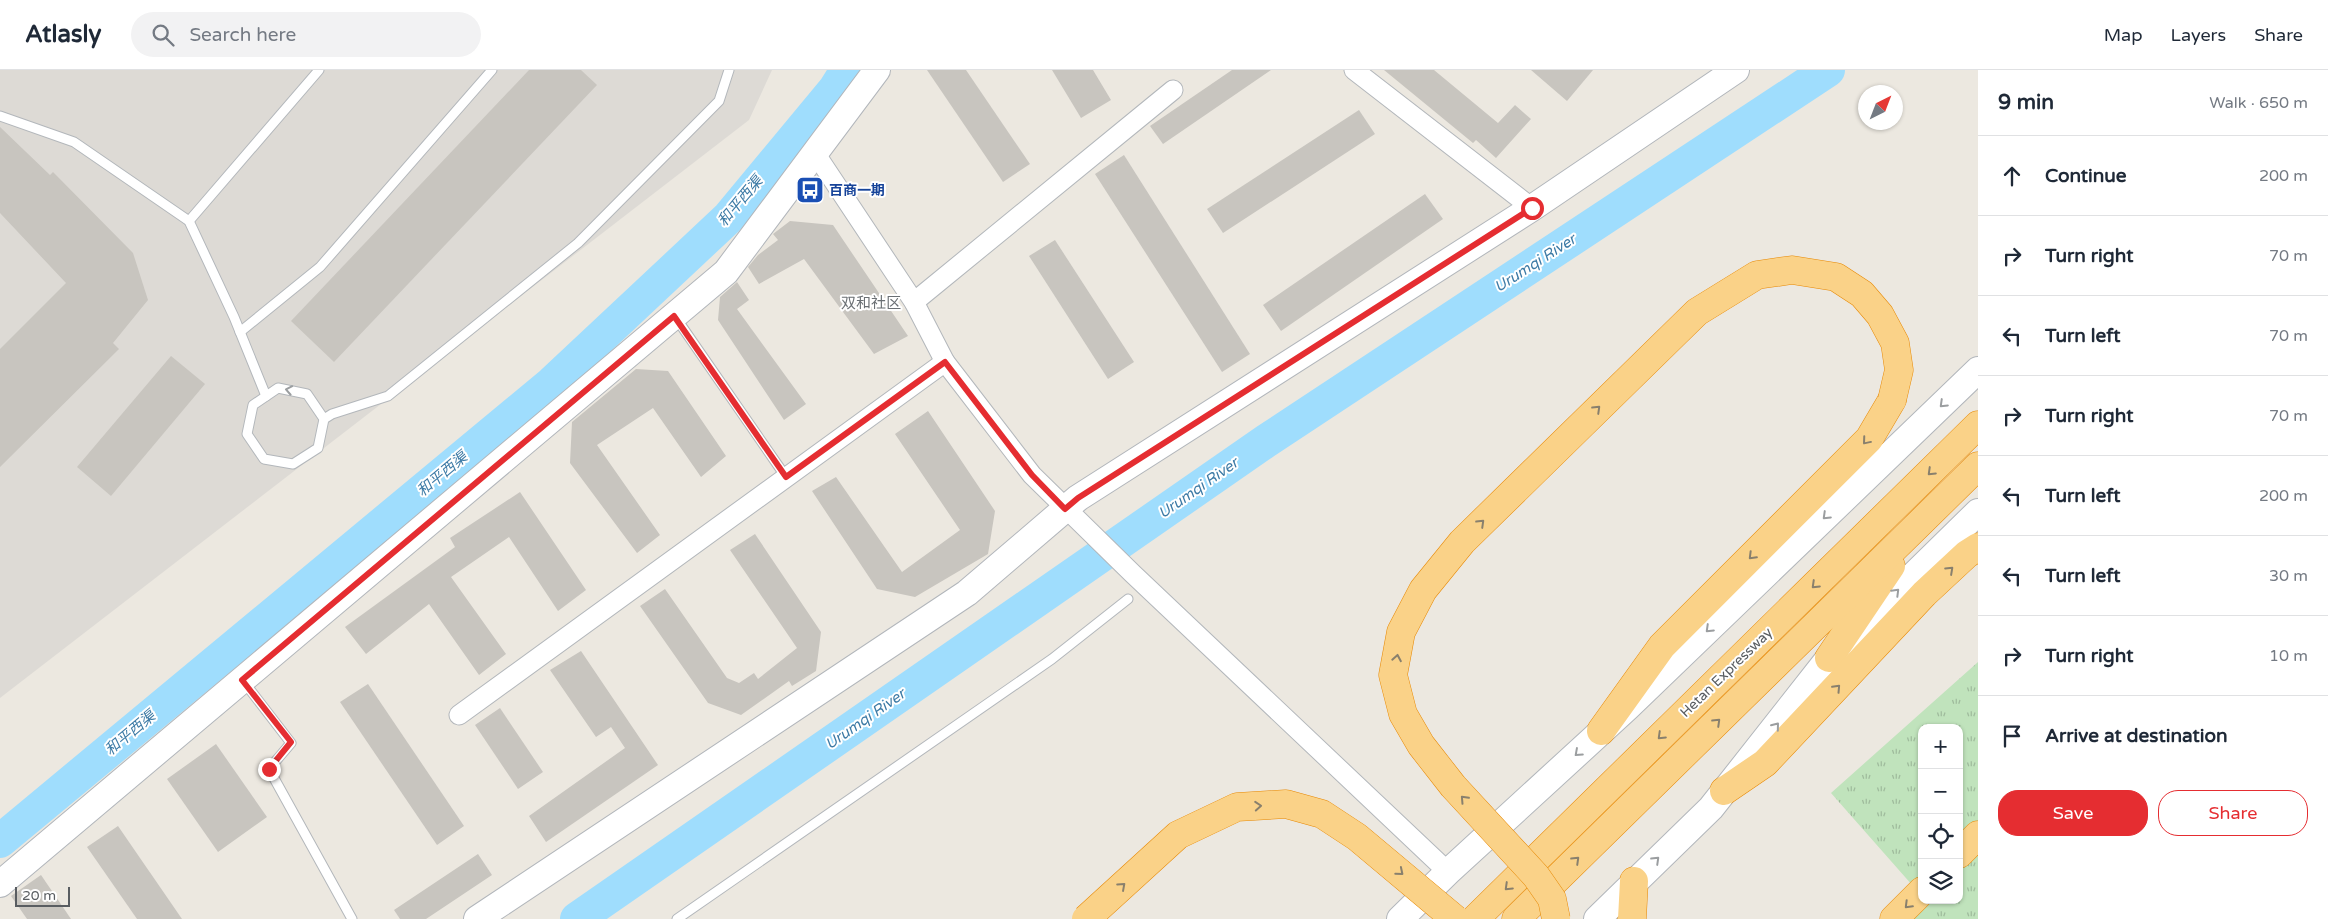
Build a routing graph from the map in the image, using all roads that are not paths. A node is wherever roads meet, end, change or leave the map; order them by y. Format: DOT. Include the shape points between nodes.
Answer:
graph roads {
  1 [pos="319,70"];
  2 [pos="492,70"];
  3 [pos="729,70"];
  4 [pos="877,70"];
  5 [pos="1354,70"];
  6 [pos="1736,70"];
  7 [pos="1173,90"];
  8 [pos="0,116"];
  9 [pos="816,153"];
  10 [pos="1532,208"];
  11 [pos="189,221"];
  12 [pos="914,302"];
  13 [pos="674,316"];
  14 [pos="240,332"];
  15 [pos="945,362"];
  16 [pos="1978,370"];
  17 [pos="266,396"];
  18 [pos="324,419"];
  19 [pos="1978,425"];
  20 [pos="1978,466"];
  21 [pos="786,477"];
  22 [pos="1978,512"];
  23 [pos="1073,516"];
  24 [pos="1917,526"];
  25 [pos="1978,547"];
  26 [pos="1128,599"];
  27 [pos="1829,658"];
  28 [pos="242,680"];
  29 [pos="459,714"];
  30 [pos="1601,731"];
  31 [pos="1724,790"];
  32 [pos="1978,835"];
  33 [pos="1963,850"];
  34 [pos="1448,872"];
  35 [pos="1634,881"];
  36 [pos="0,884"];
  37 [pos="1918,895"];
  38 [pos="352,919"];
  39 [pos="477,919"];
  40 [pos="678,919"];
  41 [pos="1086,919"];
  42 [pos="1400,919"];
  43 [pos="1455,919"];
  44 [pos="1474,919"];
  45 [pos="1516,919"];
  46 [pos="1556,919"];
  47 [pos="1597,919"];
  48 [pos="1618,919"];
  49 [pos="1632,919"];
  50 [pos="1894,919"];
  1 -- 11 [label="lane"];
  2 -- 14 [label="lane" via="320,267"];
  3 -- 18 [label="lane" via="719,100 578,243 388,396"];
  4 -- 9 [label="street"];
  5 -- 10 [label="street"];
  6 -- 10 [label="street"];
  7 -- 12 [label="street"];
  8 -- 11 [label="lane" via="74,142"];
  9 -- 12 [label="street"];
  9 -- 13 [label="street" via="726,272"];
  10 -- 23 [label="street" via="1078,498"];
  11 -- 14 [label="lane"];
  12 -- 15 [label="street"];
  13 -- 21 [label="lane"];
  13 -- 28 [label="street"];
  14 -- 17 [label="lane"];
  15 -- 21 [label="street"];
  15 -- 23 [label="street" via="1032,475"];
  16 -- 30 [label="street, one-way"];
  18 -- 17 [label="lane, one-way" via="307,394 278,388"];
  17 -- 18 [label="lane" via="253,404 248,434 264,459 293,464 318,448"];
  19 -- 44 [label="highway, Hetan Expressway, one-way"];
  20 -- 24 [label="highway, Hetan Expressway"];
  21 -- 29 [label="street"];
  27 -- 22 [label="street, one-way"];
  23 -- 34 [label="street"];
  23 -- 39 [label="street" via="967,592"];
  24 -- 27 [label="highway"];
  45 -- 24 [label="highway, Hetan Expressway, one-way"];
  31 -- 25 [label="highway, one-way" via="1766,763 1924,594"];
  26 -- 40 [label="lane" via="1052,658"];
  31 -- 27 [label="street, one-way"];
  28 -- 36 [label="street"];
  28 -- 38 [label="lane" via="291,742 269,769"];
  30 -- 34 [label="street, one-way"];
  46 -- 30 [label="highway, one-way, bridge" via="1552,899 1536,876 1452,786 1421,745 1403,714 1394,675 1401,632 1423,590 1462,542 1697,312 1757,275 1792,270 1836,277 1862,294 1880,315 1895,343 1899,370 1892,400 1870,440 1662,646"];
  35 -- 31 [label="street, one-way" via="1710,808"];
  32 -- 33 [label="highway"];
  34 -- 42 [label="street"];
  35 -- 47 [label="street"];
  35 -- 48 [label="street"];
  35 -- 49 [label="highway"];
  37 -- 50 [label="highway, one-way"];
  41 -- 43 [label="highway, one-way, bridge" via="1178,836 1237,807 1286,804 1322,814 1357,837"];
}
